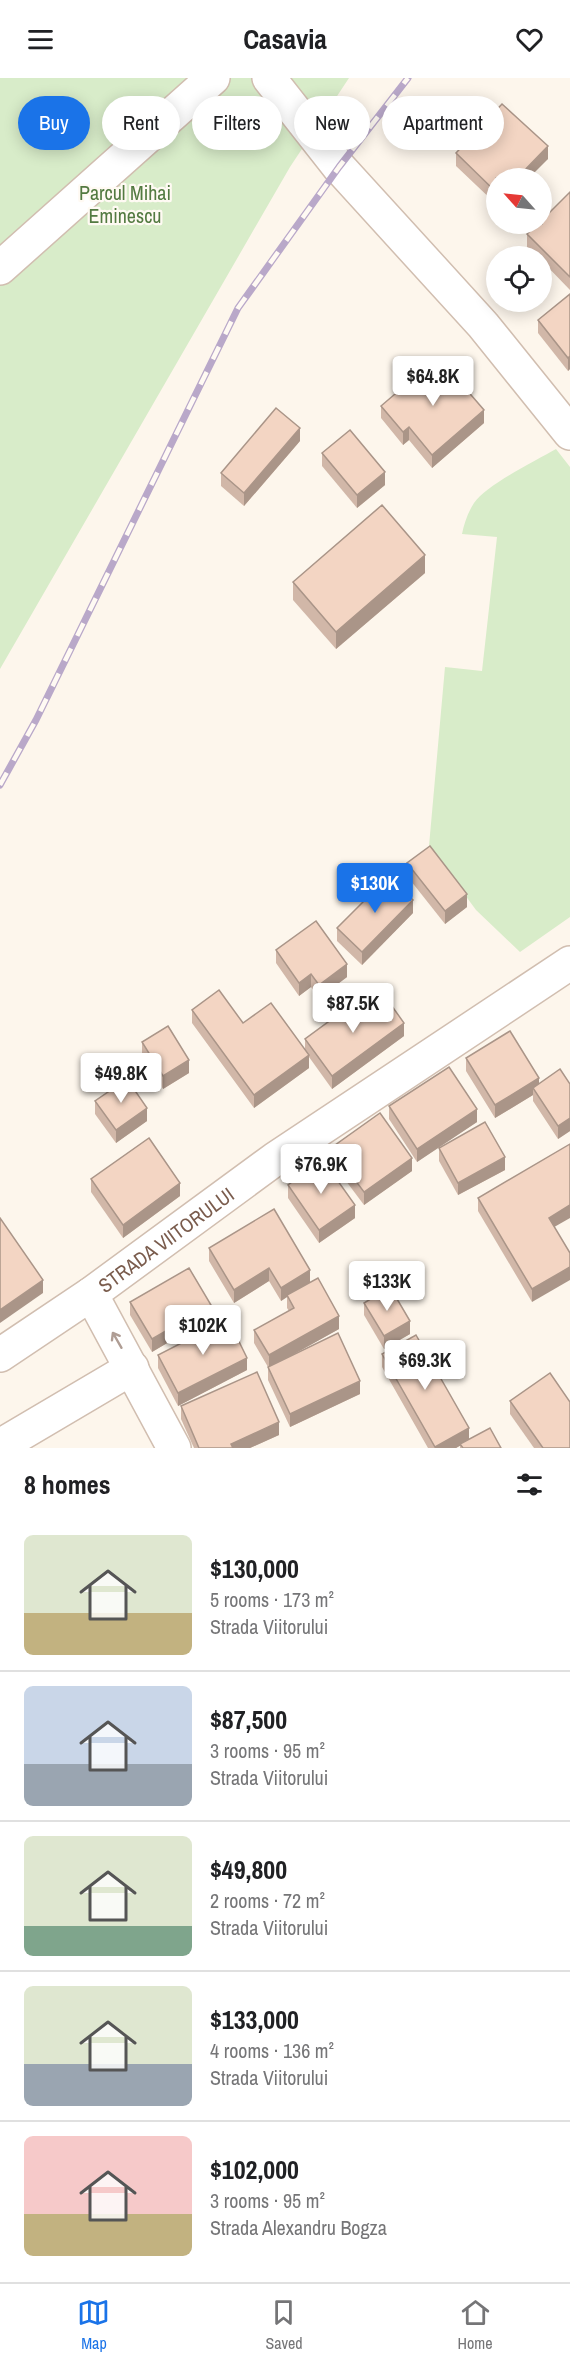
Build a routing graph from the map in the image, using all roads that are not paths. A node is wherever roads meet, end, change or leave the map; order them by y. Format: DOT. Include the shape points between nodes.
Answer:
graph roads {
  1 [pos="213,78"];
  2 [pos="269,78"];
  3 [pos="0,268"];
  4 [pos="570,433"];
  5 [pos="570,963"];
  6 [pos="91,1294"];
  7 [pos="0,1355"];
  8 [pos="132,1368"];
  9 [pos="0,1446"];
  10 [pos="174,1448"];
  1 -- 3 [label="street"];
  2 -- 4 [label="street" via="339,167 483,325"];
  5 -- 6 [label="street, STRADA VIITORULUI" via="276,1159"];
  6 -- 7 [label="street, STRADA VIITORULUI"];
  8 -- 6 [label="street, one-way"];
  8 -- 9 [label="street"];
  8 -- 10 [label="street"];
}
